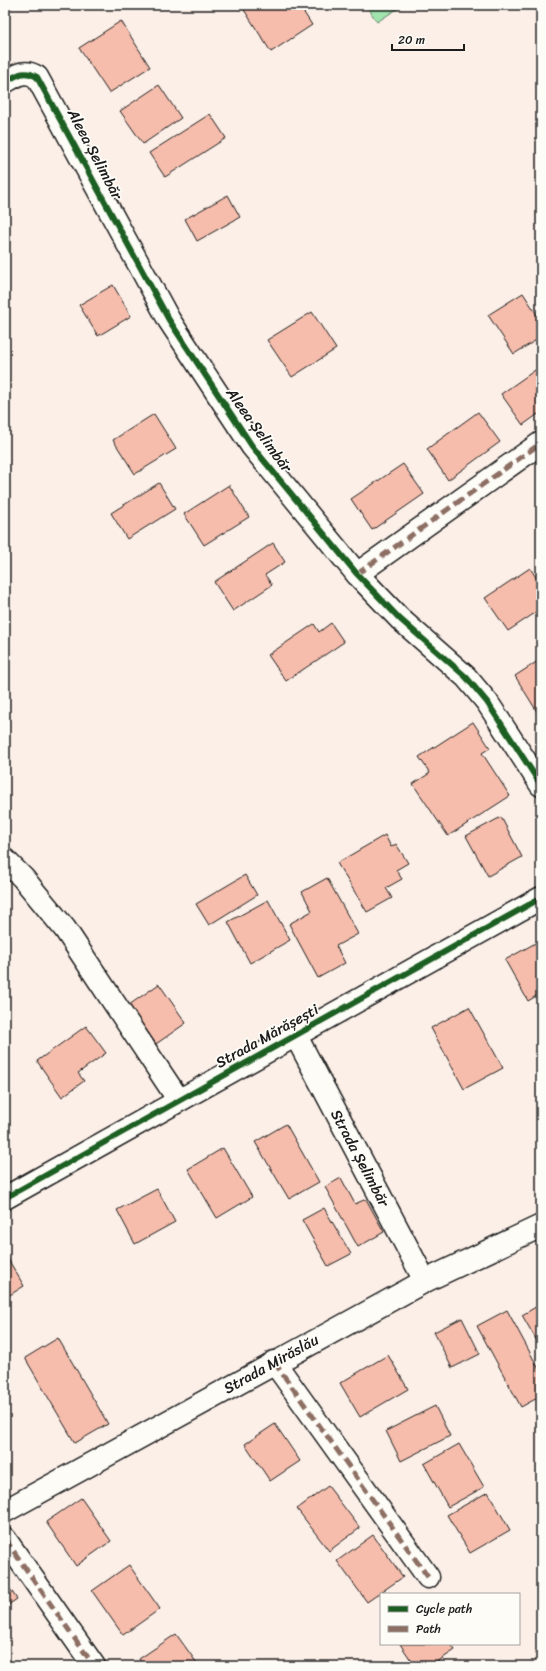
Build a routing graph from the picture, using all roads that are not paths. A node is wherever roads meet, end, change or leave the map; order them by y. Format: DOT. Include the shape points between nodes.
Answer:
graph roads {
  1 [pos="5,82"];
  2 [pos="541,443"];
  3 [pos="357,574"];
  4 [pos="541,785"];
  5 [pos="5,860"];
  6 [pos="541,898"];
  7 [pos="296,1036"];
  8 [pos="178,1099"];
  9 [pos="5,1198"];
  10 [pos="541,1226"];
  11 [pos="425,1281"];
  12 [pos="274,1362"];
  13 [pos="5,1511"];
  14 [pos="5,1538"];
  15 [pos="428,1577"];
  16 [pos="94,1666"];
  1 -- 3 [label="street, Aleea Șelimbăr" via="21,73 29,72 37,77 169,320 212,388 252,446"];
  2 -- 3 [label="street"];
  3 -- 4 [label="street, Aleea Șelimbăr" via="400,619 466,677 487,702"];
  5 -- 8 [label="street" via="65,930"];
  6 -- 7 [label="street, Strada Mărășești"];
  7 -- 8 [label="street, Strada Mărășești"];
  7 -- 11 [label="street, Strada Șelimbăr"];
  8 -- 9 [label="street, Strada Mărășești"];
  10 -- 11 [label="street, Strada Mirăslău"];
  11 -- 12 [label="street, Strada Mirăslău"];
  12 -- 13 [label="street, Strada Mirăslău"];
  12 -- 15 [label="street"];
  14 -- 16 [label="street"];
}
